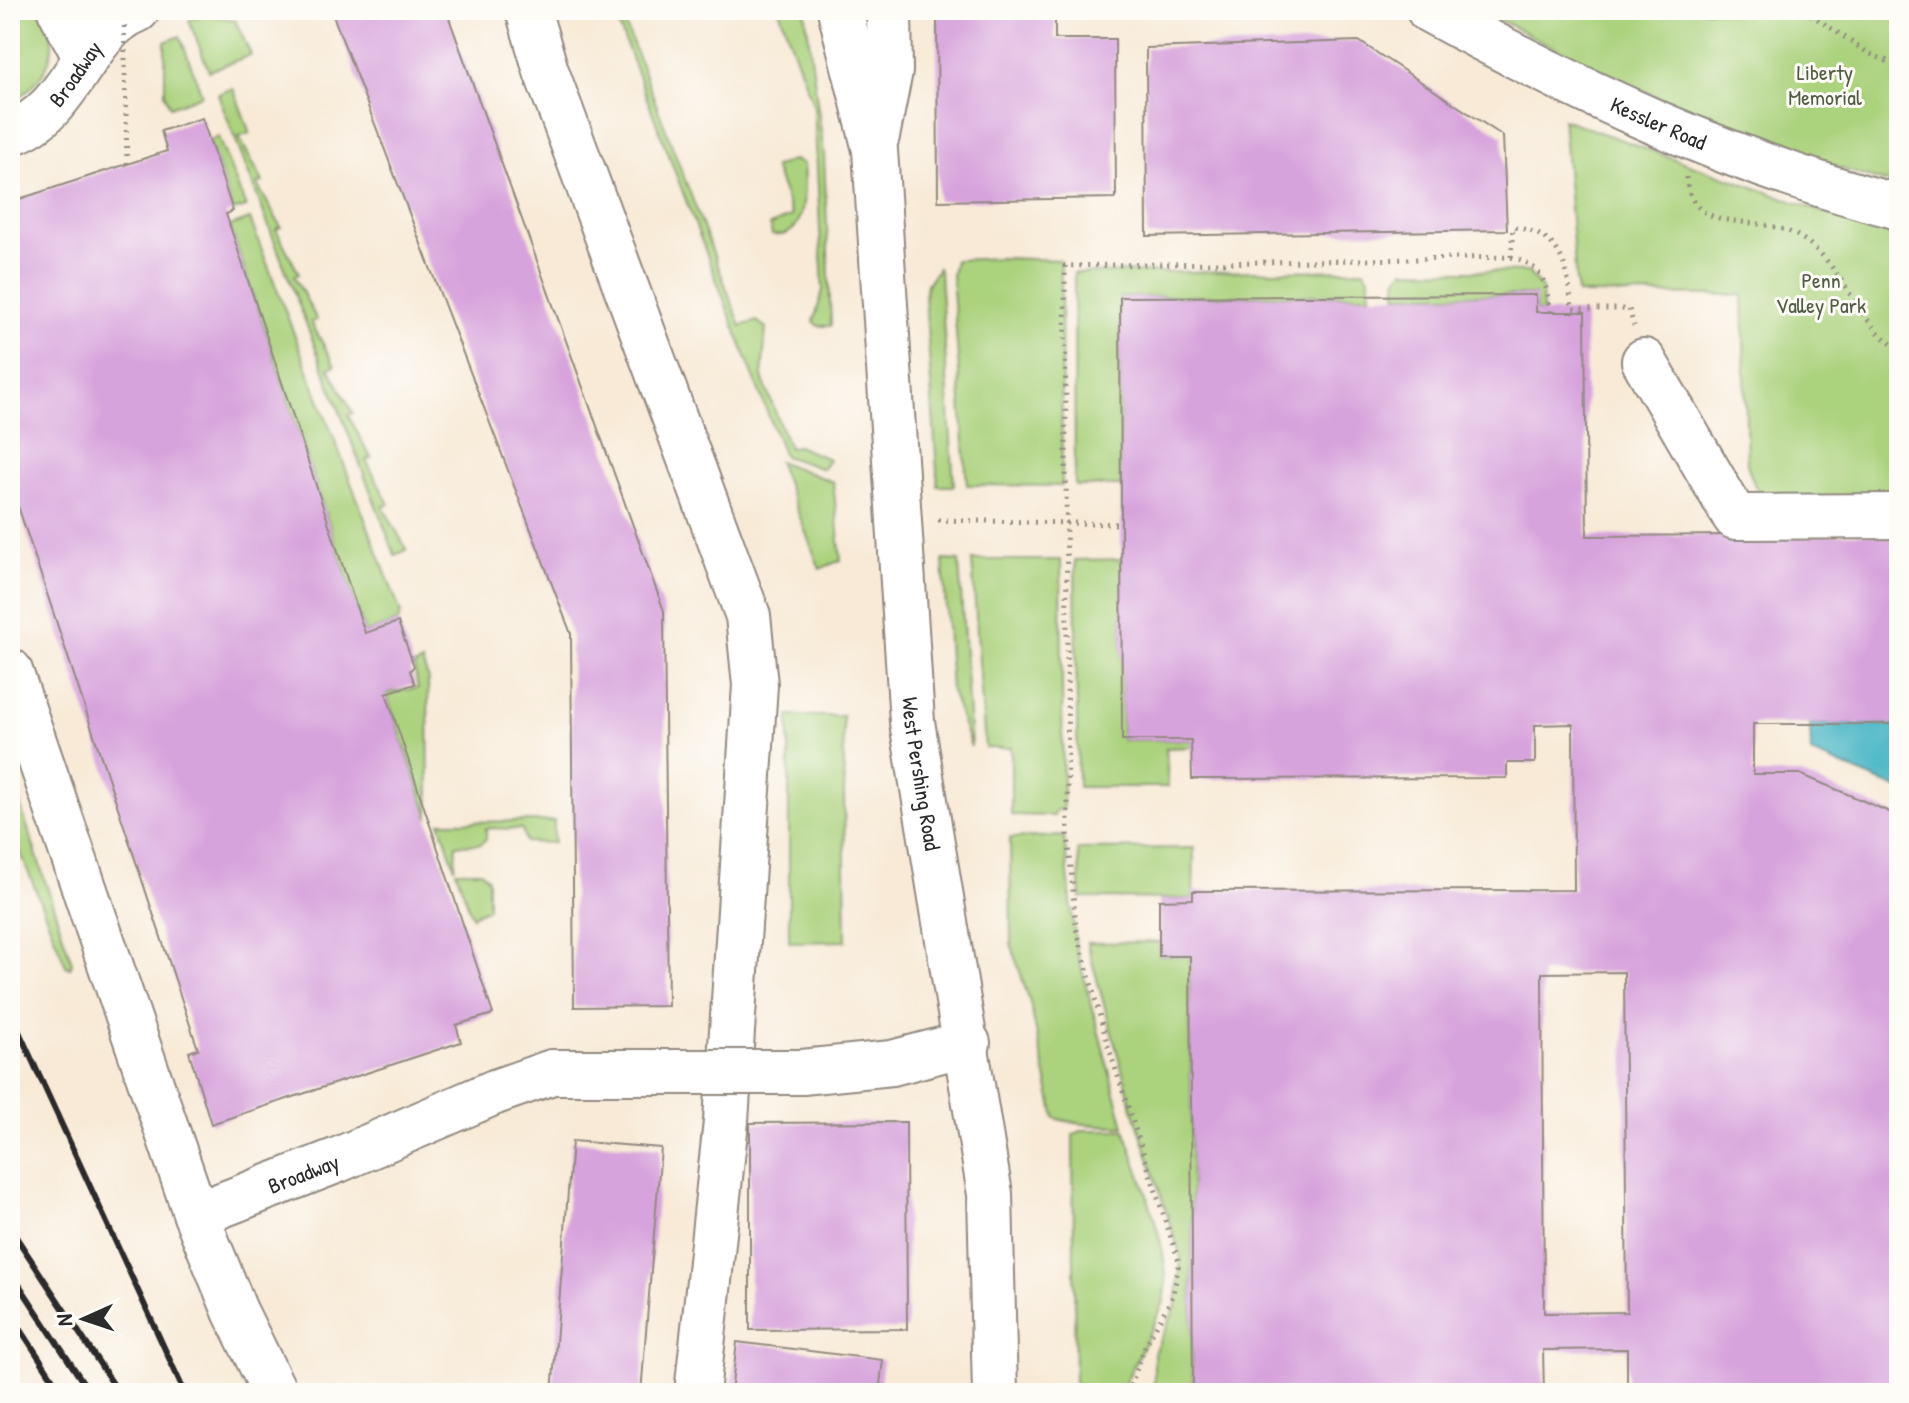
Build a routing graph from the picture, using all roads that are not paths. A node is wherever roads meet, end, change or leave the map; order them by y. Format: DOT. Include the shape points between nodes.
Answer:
graph roads {
  1 [pos="60,10"];
  2 [pos="137,10"];
  3 [pos="528,10"];
  4 [pos="840,10"];
  5 [pos="889,10"];
  6 [pos="1429,10"];
  7 [pos="86,58"];
  8 [pos="10,133"];
  9 [pos="875,150"];
  10 [pos="1899,207"];
  11 [pos="1644,361"];
  12 [pos="1899,516"];
  13 [pos="10,671"];
  14 [pos="968,1043"];
  15 [pos="196,1215"];
  16 [pos="275,1393"];
  17 [pos="697,1393"];
  18 [pos="995,1393"];
  1 -- 7 [label="main road"];
  2 -- 7 [label="main road, Broadway" via="124,15"];
  3 -- 17 [label="main road" via="748,616 755,685 726,1121"];
  4 -- 9 [label="main road, West Pershing Road"];
  5 -- 9 [label="main road, West Pershing Road" via="890,71"];
  6 -- 10 [label="main road, Kessler Road" via="1555,79 1849,194"];
  7 -- 8 [label="main road, Broadway" via="50,108"];
  9 -- 14 [label="main road, West Pershing Road" via="912,722"];
  11 -- 12 [label="main road" via="1735,517"];
  13 -- 15 [label="main road"];
  14 -- 15 [label="main road, Broadway, bridge" via="892,1063 802,1072 552,1072"];
  14 -- 18 [label="main road, West Pershing Road" via="990,1194"];
  15 -- 16 [label="main road"];
}
